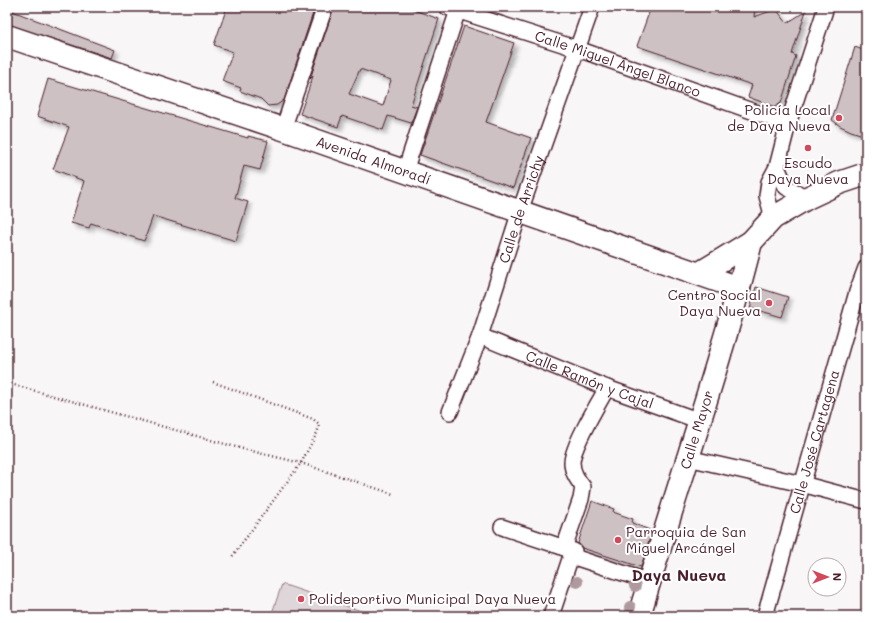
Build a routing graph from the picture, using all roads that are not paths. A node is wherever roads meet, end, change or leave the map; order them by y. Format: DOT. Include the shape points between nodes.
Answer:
graph roads {
  1 [pos="325,7"];
  2 [pos="592,7"];
  3 [pos="826,7"];
  4 [pos="454,8"];
  5 [pos="7,36"];
  6 [pos="578,49"];
  7 [pos="788,124"];
  8 [pos="283,129"];
  9 [pos="777,167"];
  10 [pos="405,171"];
  11 [pos="866,174"];
  12 [pos="807,198"];
  13 [pos="520,211"];
  14 [pos="773,218"];
  15 [pos="751,242"];
  16 [pos="866,268"];
  17 [pos="700,273"];
  18 [pos="740,288"];
  19 [pos="480,336"];
  20 [pos="607,388"];
  21 [pos="450,412"];
  22 [pos="700,421"];
  23 [pos="688,458"];
  24 [pos="802,484"];
  25 [pos="866,501"];
  26 [pos="502,527"];
  27 [pos="564,548"];
  28 [pos="651,577"];
  29 [pos="551,616"];
  30 [pos="635,616"];
  31 [pos="639,616"];
  32 [pos="765,616"];
  1 -- 8 [label="street"];
  2 -- 6 [label="street, Calle de Arrichy"];
  3 -- 7 [label="street"];
  4 -- 6 [label="street, Calle Miguel Ángel Blanco"];
  4 -- 10 [label="street"];
  5 -- 8 [label="street, Avenida Almoradí"];
  6 -- 7 [label="street, Calle Miguel Ángel Blanco"];
  6 -- 13 [label="street, Calle de Arrichy"];
  7 -- 9 [label="street"];
  8 -- 10 [label="street, Avenida Almoradí"];
  9 -- 12 [label="street" via="786,187"];
  9 -- 14 [label="street" via="769,182 767,196"];
  10 -- 13 [label="street, Avenida Almoradí"];
  11 -- 12 [label="street"];
  12 -- 14 [label="street"];
  13 -- 17 [label="street, Avenida Almoradí"];
  13 -- 19 [label="street, Calle de Arrichy"];
  14 -- 15 [label="street"];
  15 -- 17 [label="street"];
  15 -- 18 [label="street, Calle Mayor"];
  16 -- 24 [label="street, Calle José Cartagena"];
  17 -- 18 [label="street, Avenida Almoradí"];
  18 -- 22 [label="street, Calle Mayor"];
  19 -- 20 [label="street, Calle Ramón y Cajal"];
  19 -- 21 [label="street, Calle de Arrichy"];
  20 -- 22 [label="street, Calle Ramón y Cajal"];
  20 -- 27 [label="street" via="576,445 572,461 574,475 582,487"];
  22 -- 23 [label="street, Calle Mayor"];
  23 -- 24 [label="street"];
  23 -- 28 [label="street, Calle Mayor"];
  24 -- 25 [label="street"];
  24 -- 32 [label="street, Calle José Cartagena"];
  26 -- 27 [label="street"];
  27 -- 28 [label="street"];
  28 -- 31 [label="street, Calle Mayor"];
  29 -- 30 [label="street" via="571,556 647,581"];
}
